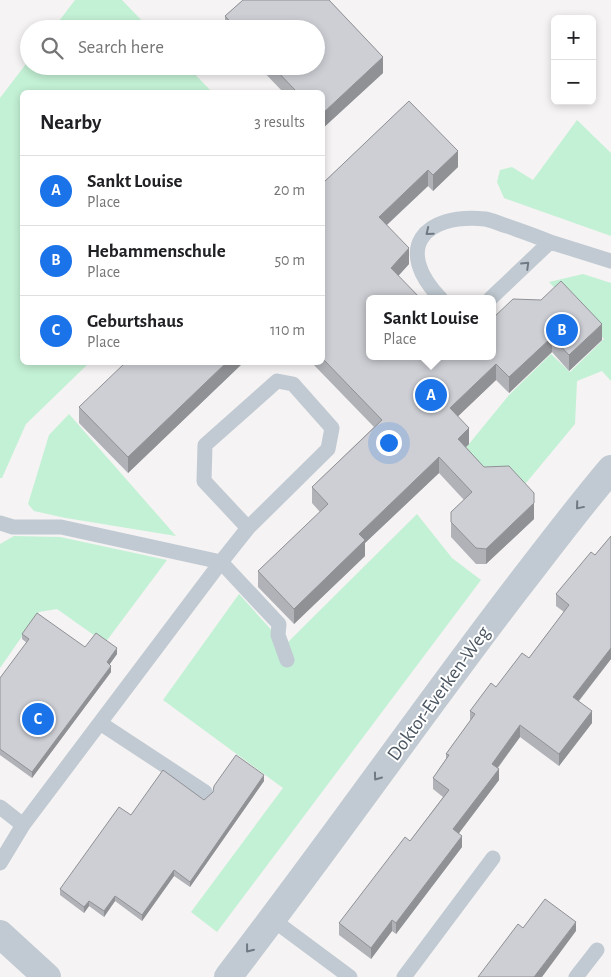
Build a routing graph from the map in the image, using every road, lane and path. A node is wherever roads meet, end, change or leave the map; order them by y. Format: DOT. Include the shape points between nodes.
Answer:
graph roads {
  1 [pos="550,242"];
  2 [pos="611,261"];
  3 [pos="437,295"];
  4 [pos="494,295"];
  5 [pos="611,469"];
  6 [pos="4,528"];
  7 [pos="248,528"];
  8 [pos="221,562"];
  9 [pos="286,660"];
  10 [pos="100,723"];
  11 [pos="205,792"];
  12 [pos="0,807"];
  13 [pos="24,825"];
  14 [pos="493,858"];
  15 [pos="0,863"];
  16 [pos="271,921"];
  17 [pos="0,934"];
  18 [pos="597,950"];
  19 [pos="47,977"];
  20 [pos="228,977"];
  21 [pos="350,977"];
  22 [pos="404,977"];
  23 [pos="576,977"];
  1 -- 2 [label="lane"];
  1 -- 3 [label="lane, one-way" via="486,219 456,219 436,226 424,234 418,244 417,259 422,275"];
  4 -- 1 [label="lane, one-way"];
  5 -- 16 [label="street, Doktor-Everken-Weg, one-way" via="503,605"];
  6 -- 8 [label="lane" via="61,528"];
  7 -- 7 [label="lane" via="328,450 332,428 293,384 278,381 205,445 204,481"];
  7 -- 8 [label="lane"];
  8 -- 9 [label="lane" via="279,624 278,636"];
  8 -- 10 [label="lane"];
  10 -- 11 [label="lane"];
  10 -- 13 [label="lane"];
  12 -- 13 [label="lane"];
  13 -- 15 [label="lane"];
  14 -- 22 [label="lane"];
  16 -- 20 [label="street, Doktor-Everken-Weg, one-way"];
  16 -- 21 [label="lane"];
  17 -- 19 [label="street"];
  18 -- 23 [label="lane"];
}
